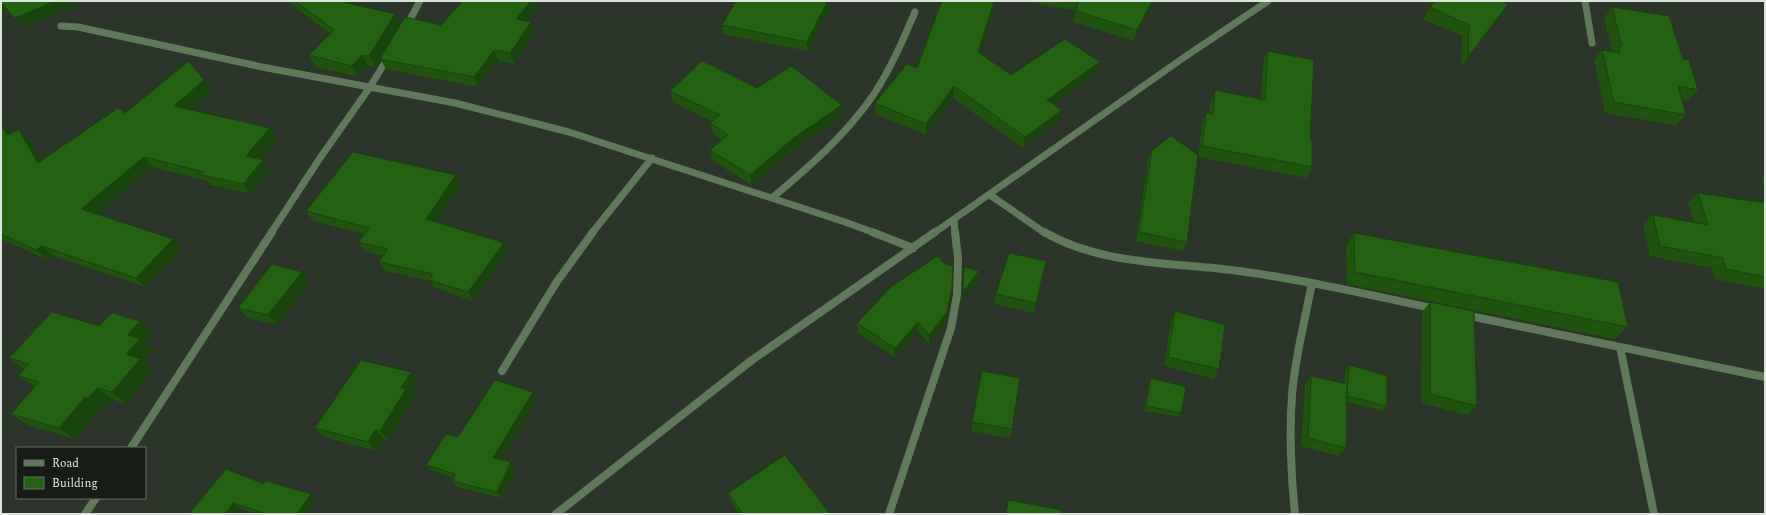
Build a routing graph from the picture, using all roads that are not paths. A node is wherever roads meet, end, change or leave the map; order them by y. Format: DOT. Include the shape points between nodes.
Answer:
graph roads {
  1 [pos="420,1"];
  2 [pos="1268,1"];
  3 [pos="1585,1"];
  4 [pos="915,12"];
  5 [pos="61,26"];
  6 [pos="400,37"];
  7 [pos="1592,43"];
  8 [pos="392,50"];
  9 [pos="370,87"];
  10 [pos="652,158"];
  11 [pos="990,195"];
  12 [pos="772,198"];
  13 [pos="954,220"];
  14 [pos="913,248"];
  15 [pos="1312,283"];
  16 [pos="1443,310"];
  17 [pos="1458,313"];
  18 [pos="1620,347"];
  19 [pos="502,371"];
  20 [pos="1765,377"];
  21 [pos="132,447"];
  22 [pos="95,499"];
  23 [pos="85,514"];
  24 [pos="556,514"];
  25 [pos="889,514"];
  26 [pos="1295,514"];
  27 [pos="1654,514"];
  1 -- 6 [label="street"];
  2 -- 11 [label="street"];
  3 -- 7 [label="street"];
  4 -- 12 [label="street" via="885,76 868,103 809,167"];
  5 -- 9 [label="street" via="78,27 262,67"];
  8 -- 9 [label="street"];
  9 -- 10 [label="street" via="455,103 569,132"];
  9 -- 21 [label="street" via="320,158"];
  10 -- 12 [label="street"];
  10 -- 19 [label="street" via="575,255"];
  11 -- 13 [label="street"];
  11 -- 15 [label="street" via="1027,222 1071,246 1145,263 1238,271"];
  12 -- 14 [label="street"];
  13 -- 14 [label="street"];
  13 -- 25 [label="street" via="958,258 951,328"];
  14 -- 24 [label="street" via="752,360"];
  15 -- 16 [label="street"];
  15 -- 26 [label="street" via="1290,410 1290,455"];
  17 -- 18 [label="street"];
  18 -- 20 [label="street"];
  18 -- 27 [label="street"];
  22 -- 23 [label="street"];
}
